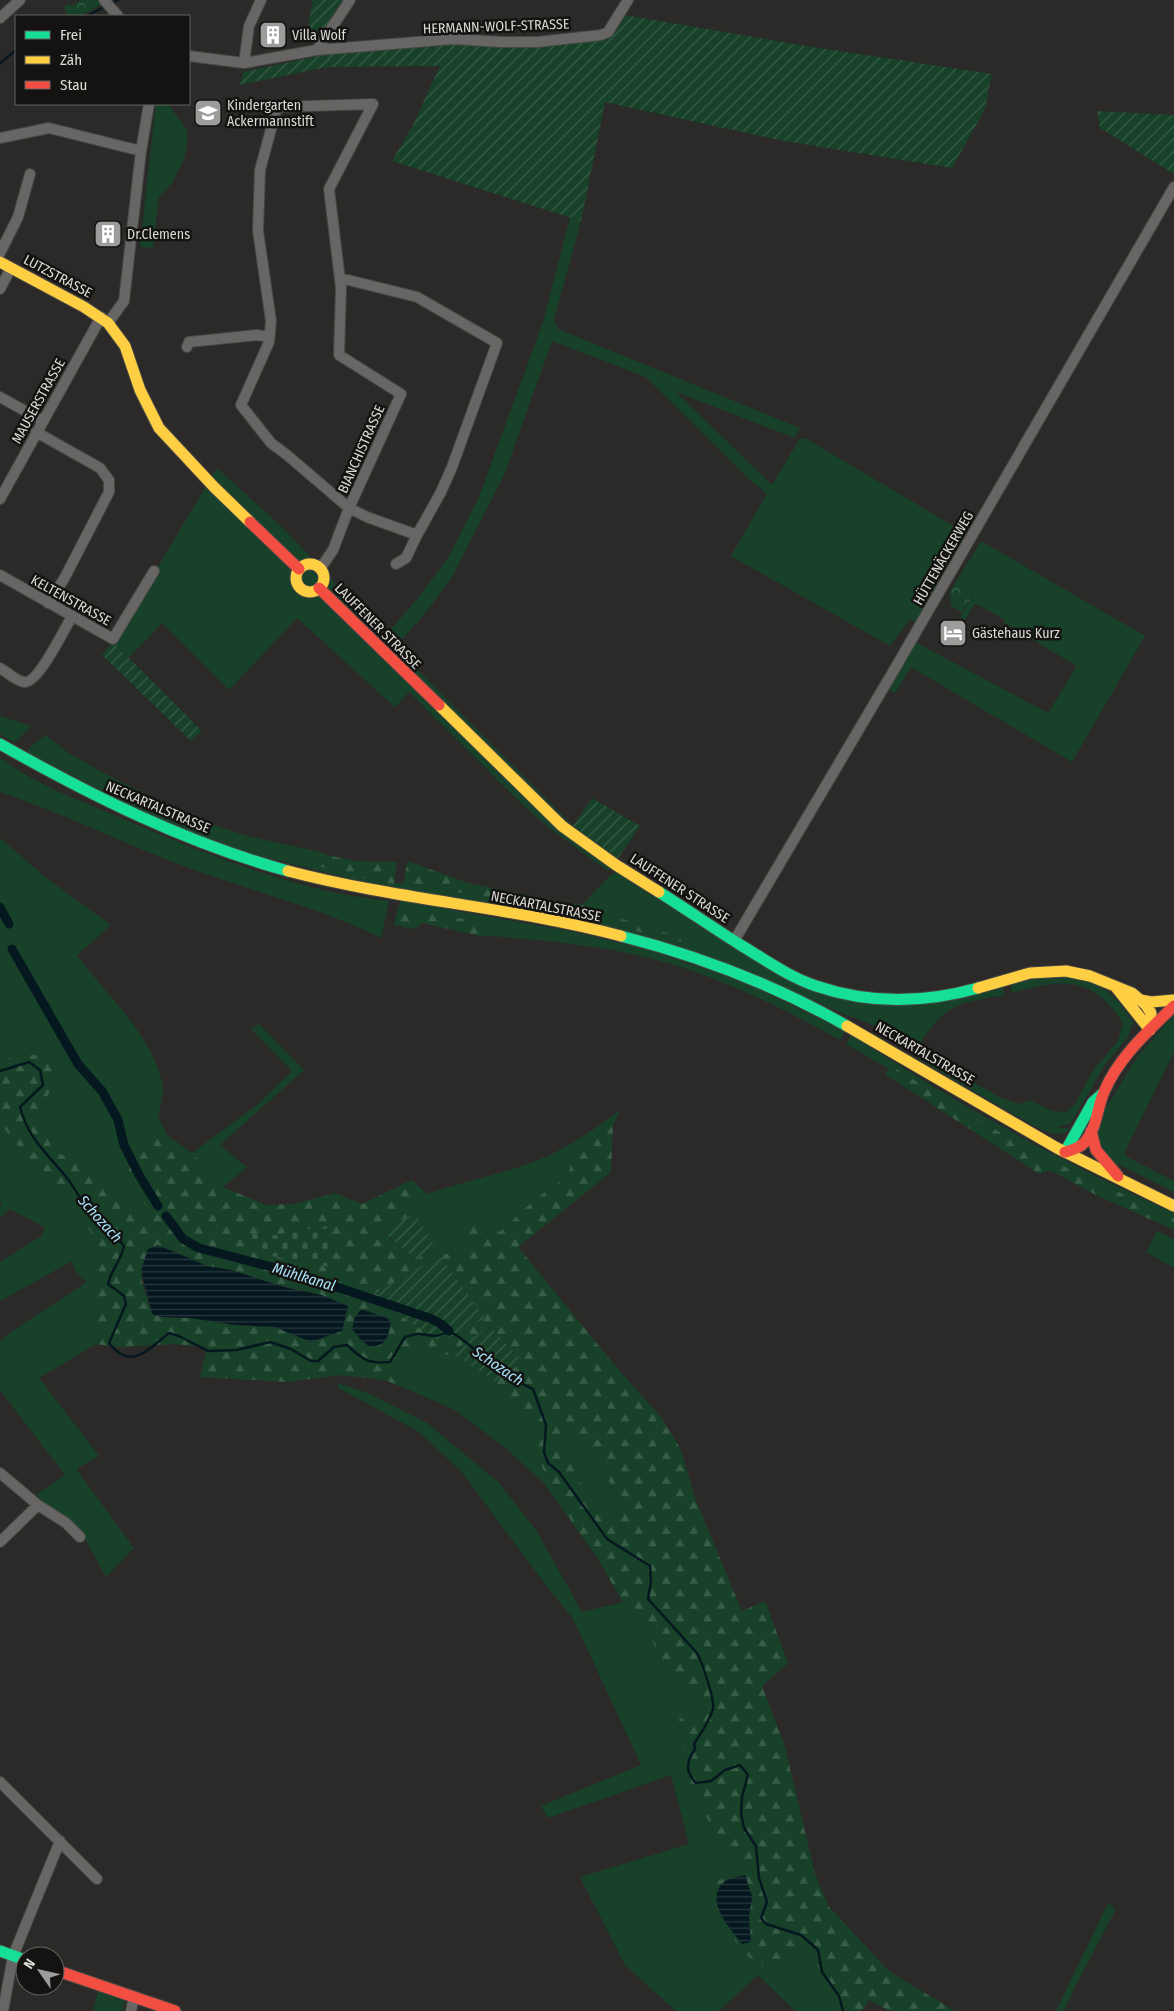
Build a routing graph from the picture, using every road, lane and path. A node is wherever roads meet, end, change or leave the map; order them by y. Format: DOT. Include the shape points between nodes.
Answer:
graph roads {
  1 [pos="20,0"];
  2 [pos="105,0"];
  3 [pos="261,0"];
  4 [pos="350,0"];
  5 [pos="628,0"];
  6 [pos="117,15"];
  7 [pos="0,18"];
  8 [pos="317,50"];
  9 [pos="190,56"];
  10 [pos="244,63"];
  11 [pos="149,105"];
  12 [pos="0,138"];
  13 [pos="141,151"];
  14 [pos="30,174"];
  15 [pos="1174,187"];
  16 [pos="0,254"];
  17 [pos="0,262"];
  18 [pos="11,268"];
  19 [pos="340,278"];
  20 [pos="0,289"];
  21 [pos="105,320"];
  22 [pos="269,337"];
  23 [pos="187,347"];
  24 [pos="0,396"];
  25 [pos="43,421"];
  26 [pos="36,432"];
  27 [pos="0,499"];
  28 [pos="349,508"];
  29 [pos="417,535"];
  30 [pos="396,564"];
  31 [pos="299,569"];
  32 [pos="320,569"];
  33 [pos="153,571"];
  34 [pos="0,574"];
  35 [pos="319,588"];
  36 [pos="48,603"];
  37 [pos="72,616"];
  38 [pos="0,668"];
  39 [pos="0,744"];
  40 [pos="734,941"];
  41 [pos="1115,986"];
  42 [pos="1141,1000"];
  43 [pos="1174,1000"];
  44 [pos="1174,1006"];
  45 [pos="1150,1030"];
  46 [pos="1105,1092"];
  47 [pos="1091,1131"];
  48 [pos="1065,1152"];
  49 [pos="1121,1180"];
  50 [pos="1174,1206"];
  51 [pos="0,1473"];
  52 [pos="38,1505"];
  53 [pos="80,1537"];
  54 [pos="0,1542"];
  55 [pos="0,1782"];
  56 [pos="60,1841"];
  57 [pos="98,1879"];
  58 [pos="0,1951"];
  59 [pos="13,1956"];
  60 [pos="65,1973"];
  61 [pos="134,1997"];
  62 [pos="3,2011"];
  63 [pos="131,2011"];
  64 [pos="175,2011"];
  1 -- 7 [label="street"];
  2 -- 6 [label="street"];
  3 -- 10 [label="street" via="249,26"];
  4 -- 8 [label="street"];
  5 -- 8 [label="street, HERMANN-WOLF-STRASSE" via="608,32 601,36 537,42 454,39"];
  8 -- 10 [label="street, HERMANN-WOLF-STRASSE"];
  9 -- 10 [label="street, HERMANN-WOLF-STRASSE"];
  11 -- 13 [label="street"];
  12 -- 13 [label="street" via="49,128"];
  13 -- 21 [label="street" via="124,301"];
  14 -- 16 [label="street" via="18,217"];
  15 -- 40 [label="street, HÜTTENÄCKERWEG"];
  17 -- 18 [label="street, LUTZSTRASSE"];
  18 -- 20 [label="street"];
  18 -- 21 [label="street, LUTZSTRASSE"];
  19 -- 22 [label="street" via="329,189 373,104 277,107 260,170 258,231 271,321"];
  19 -- 28 [label="street, BIANCHISTRASSE" via="339,355 401,394"];
  19 -- 29 [label="street" via="417,297 497,343 452,467"];
  21 -- 25 [label="street, MAUSERSTRASSE"];
  21 -- 31 [label="street" via="125,346 140,390 159,428 214,487"];
  22 -- 23 [label="street" via="257,335 189,342"];
  22 -- 28 [label="street" via="241,405 271,443"];
  24 -- 25 [label="street"];
  25 -- 26 [label="street, MAUSERSTRASSE"];
  26 -- 27 [label="street, MAUSERSTRASSE"];
  26 -- 36 [label="street" via="100,468 108,480 110,492"];
  28 -- 29 [label="street"];
  28 -- 32 [label="street, BIANCHISTRASSE" via="333,550"];
  29 -- 30 [label="street" via="406,558"];
  31 -- 32 [label="street" via="309,564"];
  31 -- 35 [label="street, LAUFFENER STRASSE" via="296,579 300,588 309,592"];
  32 -- 35 [label="street, LAUFFENER STRASSE" via="323,579"];
  33 -- 37 [label="street, KELTENSTRASSE" via="112,639"];
  34 -- 36 [label="street, KELTENSTRASSE"];
  35 -- 40 [label="street, LAUFFENER STRASSE" via="562,826"];
  36 -- 37 [label="street, KELTENSTRASSE"];
  37 -- 38 [label="street" via="41,670 31,681 20,680"];
  39 -- 48 [label="street, NECKARTALSTRASSE" via="119,808 199,842 266,865 357,887 611,934 698,959 784,993 862,1034"];
  40 -- 41 [label="street, LAUFFENER STRASSE" via="796,977 852,996 926,999 1049,971 1077,973"];
  41 -- 42 [label="street, LAUFFENER STRASSE"];
  41 -- 45 [label="street"];
  42 -- 43 [label="street"];
  42 -- 45 [label="street" via="1151,1013"];
  44 -- 45 [label="street"];
  45 -- 46 [label="street" via="1130,1052"];
  46 -- 47 [label="street"];
  46 -- 48 [label="street" via="1093,1102"];
  47 -- 48 [label="street" via="1080,1146"];
  47 -- 49 [label="street" via="1096,1150"];
  48 -- 49 [label="street, NECKARTALSTRASSE"];
  49 -- 50 [label="street, NECKARTALSTRASSE"];
  51 -- 52 [label="street"];
  52 -- 53 [label="street" via="66,1523"];
  52 -- 54 [label="street"];
  55 -- 56 [label="street"];
  56 -- 57 [label="street"];
  56 -- 59 [label="street"];
  58 -- 59 [label="street"];
  59 -- 62 [label="street"];
  60 -- 61 [label="street"];
  61 -- 63 [label="street"];
  61 -- 64 [label="street"];
}
